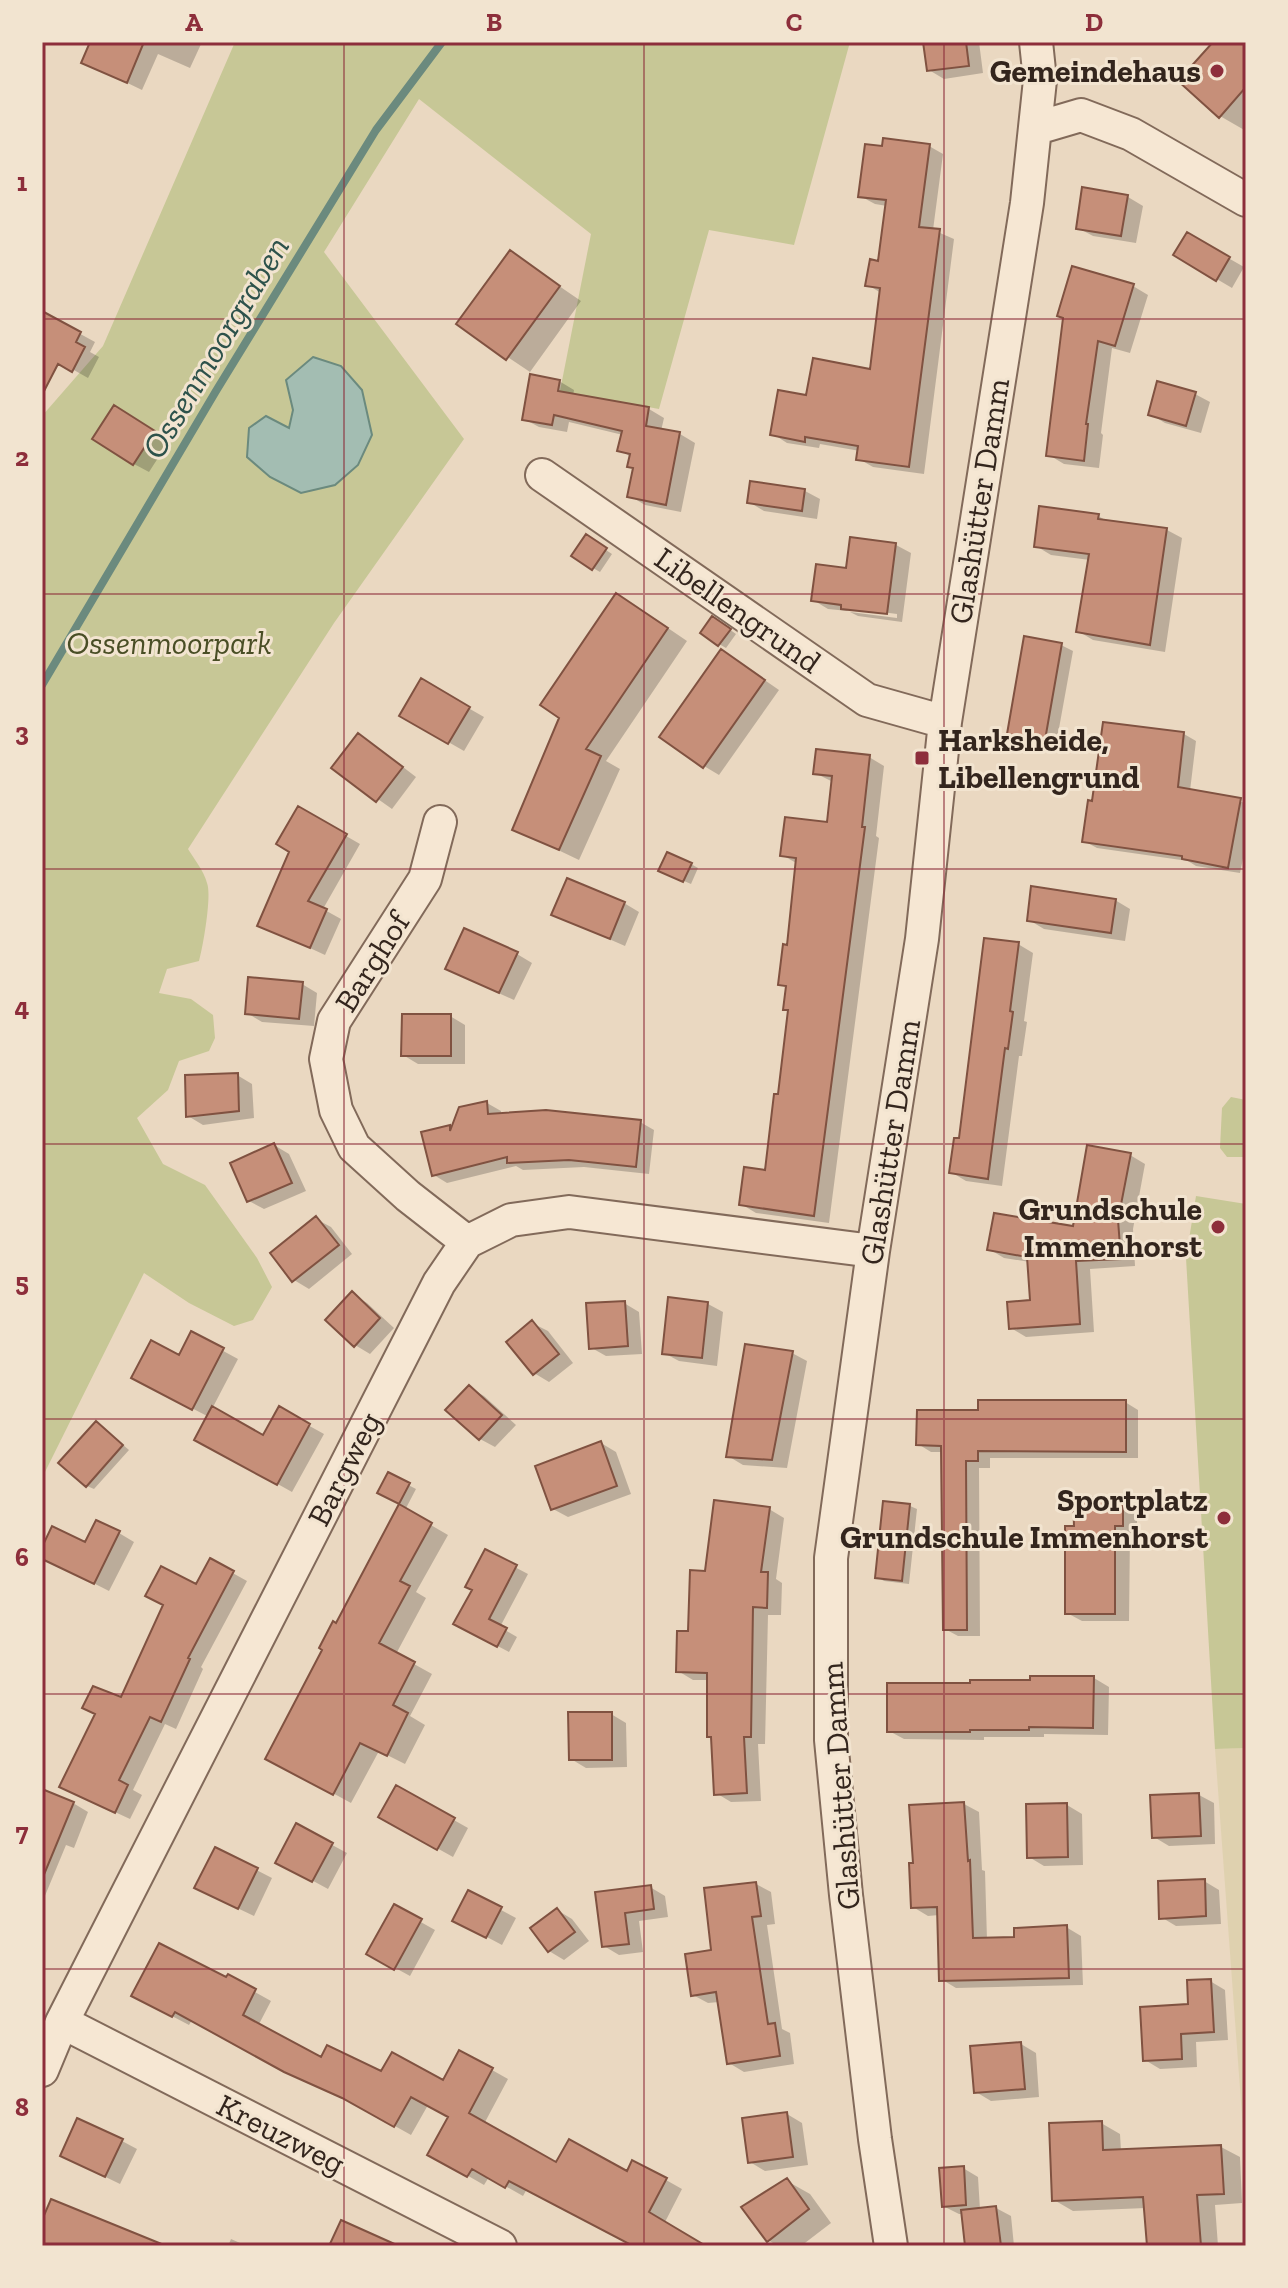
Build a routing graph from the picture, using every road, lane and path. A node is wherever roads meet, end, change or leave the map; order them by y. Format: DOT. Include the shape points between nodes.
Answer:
graph roads {
  1 [pos="1036,42"];
  2 [pos="1037,128"];
  3 [pos="1246,200"];
  4 [pos="542,475"];
  5 [pos="945,722"];
  6 [pos="440,822"];
  7 [pos="467,1242"];
  8 [pos="873,1251"];
  9 [pos="62,2022"];
  10 [pos="42,2070"];
  11 [pos="500,2246"];
  12 [pos="891,2246"];
  1 -- 2 [label="street, Glashütter Damm"];
  2 -- 3 [label="street" via="1081,115 1131,134"];
  2 -- 5 [label="street, Glashütter Damm"];
  4 -- 5 [label="street, Libellengrund" via="867,700"];
  5 -- 8 [label="street, Glashütter Damm" via="922,939"];
  6 -- 7 [label="street, Barghof" via="425,879 334,1021 326,1059 336,1110 354,1147"];
  7 -- 8 [label="street, Bargweg" via="511,1220 569,1212"];
  7 -- 9 [label="street, Bargweg" via="439,1283"];
  8 -- 12 [label="street, Glashütter Damm" via="831,1558 831,1740"];
  9 -- 10 [label="street, Bargweg"];
  9 -- 11 [label="street, Kreuzweg"];
}
